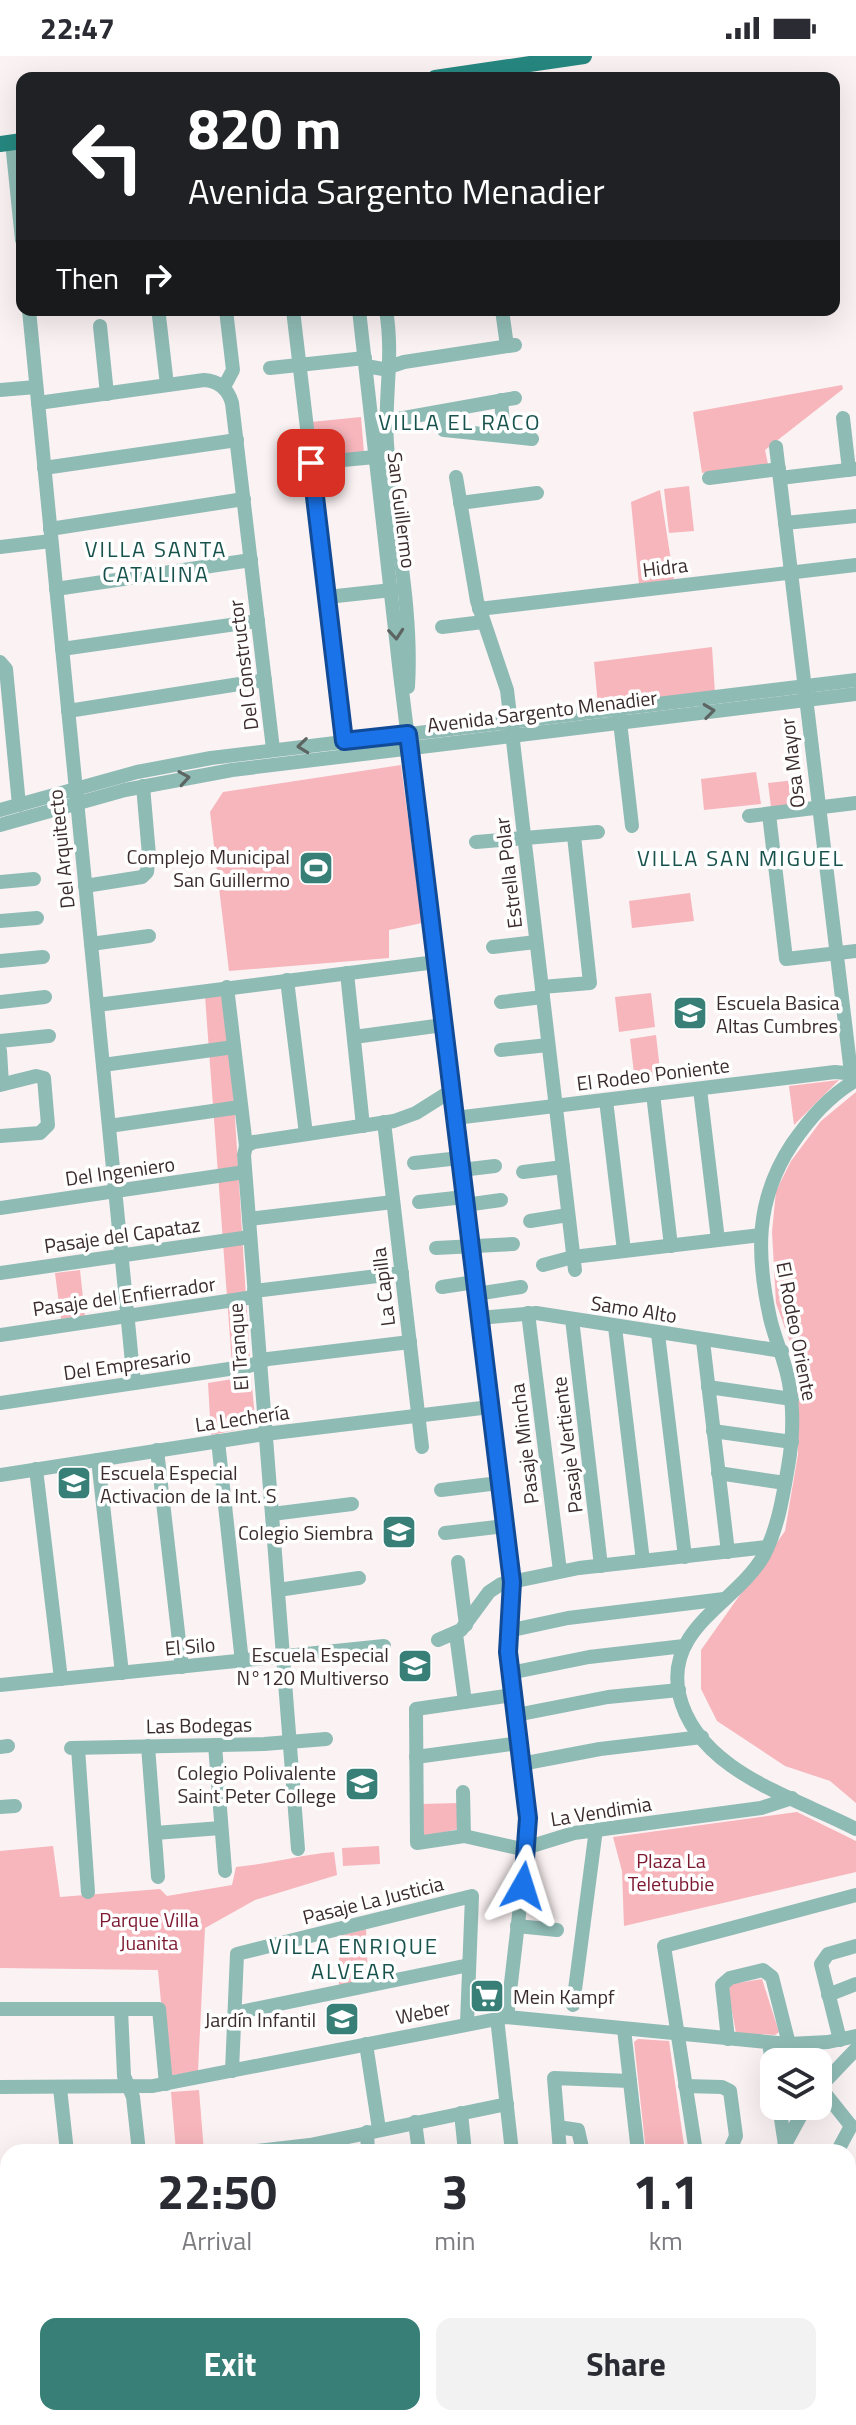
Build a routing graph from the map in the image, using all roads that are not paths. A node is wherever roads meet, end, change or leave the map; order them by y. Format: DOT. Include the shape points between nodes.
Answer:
graph roads {
  1 [pos="584,56"];
  2 [pos="476,72"];
  3 [pos="11,142"];
  4 [pos="16,187"];
  5 [pos="30,316"];
  6 [pos="159,316"];
  7 [pos="227,316"];
  8 [pos="294,316"];
  9 [pos="360,316"];
  10 [pos="390,316"];
  11 [pos="504,316"];
  12 [pos="100,326"];
  13 [pos="365,362"];
  14 [pos="299,364"];
  15 [pos="392,365"];
  16 [pos="270,368"];
  17 [pos="167,385"];
  18 [pos="36,387"];
  19 [pos="224,387"];
  20 [pos="0,390"];
  21 [pos="107,394"];
  22 [pos="38,403"];
  23 [pos="441,413"];
  24 [pos="843,418"];
  25 [pos="387,421"];
  26 [pos="504,436"];
  27 [pos="532,439"];
  28 [pos="237,440"];
  29 [pos="776,447"];
  30 [pos="375,457"];
  31 [pos="311,463"];
  32 [pos="44,468"];
  33 [pos="852,470"];
  34 [pos="780,473"];
  35 [pos="456,477"];
  36 [pos="709,478"];
  37 [pos="537,493"];
  38 [pos="244,499"];
  39 [pos="460,503"];
  40 [pos="856,516"];
  41 [pos="785,523"];
  42 [pos="51,535"];
  43 [pos="0,547"];
  44 [pos="251,560"];
  45 [pos="856,565"];
  46 [pos="791,573"];
  47 [pos="56,589"];
  48 [pos="392,590"];
  49 [pos="327,597"];
  50 [pos="481,615"];
  51 [pos="258,621"];
  52 [pos="442,627"];
  53 [pos="62,649"];
  54 [pos="1,663"];
  55 [pos="265,680"];
  56 [pos="856,680"];
  57 [pos="805,693"];
  58 [pos="856,694"];
  59 [pos="68,711"];
  60 [pos="406,715"];
  61 [pos="619,715"];
  62 [pos="511,728"];
  63 [pos="409,740"];
  64 [pos="344,741"];
  65 [pos="273,749"];
  66 [pos="143,786"];
  67 [pos="76,797"];
  68 [pos="856,803"];
  69 [pos="19,805"];
  70 [pos="818,808"];
  71 [pos="0,810"];
  72 [pos="769,814"];
  73 [pos="749,816"];
  74 [pos="0,825"];
  75 [pos="632,826"];
  76 [pos="598,832"];
  77 [pos="574,836"];
  78 [pos="524,839"];
  79 [pos="476,842"];
  80 [pos="34,879"];
  81 [pos="0,882"];
  82 [pos="85,886"];
  83 [pos="37,918"];
  84 [pos="0,921"];
  85 [pos="149,936"];
  86 [pos="536,942"];
  87 [pos="91,944"];
  88 [pos="493,947"];
  89 [pos="856,951"];
  90 [pos="836,954"];
  91 [pos="43,957"];
  92 [pos="0,961"];
  93 [pos="436,962"];
  94 [pos="347,973"];
  95 [pos="287,980"];
  96 [pos="227,987"];
  97 [pos="542,992"];
  98 [pos="45,997"];
  99 [pos="0,1002"];
  100 [pos="501,1002"];
  101 [pos="97,1005"];
  102 [pos="443,1025"];
  103 [pos="49,1036"];
  104 [pos="354,1037"];
  105 [pos="0,1041"];
  106 [pos="548,1045"];
  107 [pos="234,1047"];
  108 [pos="501,1050"];
  109 [pos="0,1051"];
  110 [pos="103,1065"];
  111 [pos="854,1076"];
  112 [pos="1,1084"];
  113 [pos="700,1089"];
  114 [pos="451,1091"];
  115 [pos="653,1094"];
  116 [pos="606,1100"];
  117 [pos="556,1106"];
  118 [pos="240,1107"];
  119 [pos="455,1118"];
  120 [pos="384,1122"];
  121 [pos="109,1126"];
  122 [pos="363,1126"];
  123 [pos="306,1134"];
  124 [pos="0,1136"];
  125 [pos="246,1146"];
  126 [pos="414,1163"];
  127 [pos="460,1164"];
  128 [pos="495,1166"];
  129 [pos="563,1167"];
  130 [pos="245,1172"];
  131 [pos="523,1172"];
  132 [pos="115,1191"];
  133 [pos="501,1200"];
  134 [pos="465,1201"];
  135 [pos="393,1202"];
  136 [pos="419,1202"];
  137 [pos="0,1208"];
  138 [pos="568,1215"];
  139 [pos="249,1219"];
  140 [pos="530,1221"];
  141 [pos="761,1235"];
  142 [pos="250,1237"];
  143 [pos="718,1240"];
  144 [pos="513,1244"];
  145 [pos="470,1246"];
  146 [pos="671,1246"];
  147 [pos="436,1248"];
  148 [pos="624,1251"];
  149 [pos="121,1256"];
  150 [pos="574,1264"];
  151 [pos="543,1265"];
  152 [pos="0,1273"];
  153 [pos="402,1273"];
  154 [pos="442,1287"];
  155 [pos="521,1287"];
  156 [pos="475,1288"];
  157 [pos="254,1294"];
  158 [pos="528,1313"];
  159 [pos="127,1316"];
  160 [pos="479,1318"];
  161 [pos="572,1319"];
  162 [pos="615,1327"];
  163 [pos="658,1334"];
  164 [pos="0,1335"];
  165 [pos="703,1341"];
  166 [pos="410,1342"];
  167 [pos="782,1351"];
  168 [pos="259,1363"];
  169 [pos="134,1383"];
  170 [pos="708,1387"];
  171 [pos="792,1399"];
  172 [pos="0,1403"];
  173 [pos="490,1407"];
  174 [pos="419,1415"];
  175 [pos="713,1431"];
  176 [pos="265,1434"];
  177 [pos="218,1441"];
  178 [pos="792,1442"];
  179 [pos="422,1447"];
  180 [pos="157,1450"];
  181 [pos="98,1460"];
  182 [pos="36,1469"];
  183 [pos="718,1473"];
  184 [pos="0,1475"];
  185 [pos="499,1483"];
  186 [pos="785,1483"];
  187 [pos="441,1490"];
  188 [pos="352,1504"];
  189 [pos="272,1514"];
  190 [pos="505,1526"];
  191 [pos="445,1533"];
  192 [pos="767,1547"];
  193 [pos="728,1552"];
  194 [pos="685,1557"];
  195 [pos="643,1561"];
  196 [pos="458,1562"];
  197 [pos="601,1566"];
  198 [pos="560,1571"];
  199 [pos="359,1578"];
  200 [pos="512,1582"];
  201 [pos="278,1590"];
  202 [pos="724,1599"];
  203 [pos="461,1629"];
  204 [pos="508,1631"];
  205 [pos="438,1640"];
  206 [pos="384,1646"];
  207 [pos="684,1646"];
  208 [pos="284,1658"];
  209 [pos="242,1662"];
  210 [pos="182,1667"];
  211 [pos="122,1673"];
  212 [pos="510,1673"];
  213 [pos="61,1679"];
  214 [pos="0,1685"];
  215 [pos="679,1690"];
  216 [pos="513,1695"];
  217 [pos="465,1702"];
  218 [pos="516,1715"];
  219 [pos="702,1737"];
  220 [pos="326,1739"];
  221 [pos="290,1743"];
  222 [pos="519,1743"];
  223 [pos="215,1745"];
  224 [pos="148,1746"];
  225 [pos="416,1757"];
  226 [pos="521,1764"];
  227 [pos="463,1792"];
  228 [pos="792,1798"];
  229 [pos="221,1828"];
  230 [pos="596,1829"];
  231 [pos="856,1829"];
  232 [pos="155,1833"];
  233 [pos="464,1836"];
  234 [pos="527,1847"];
  235 [pos="298,1849"];
  236 [pos="225,1871"];
  237 [pos="158,1877"];
  238 [pos="88,1892"];
  239 [pos="856,1895"];
  240 [pos="517,1926"];
  241 [pos="557,1930"];
  242 [pos="856,1946"];
  243 [pos="469,1965"];
  244 [pos="856,1984"];
  245 [pos="828,1995"];
  246 [pos="573,2005"];
  247 [pos="0,2009"];
  248 [pos="121,2009"];
  249 [pos="235,2013"];
  250 [pos="502,2017"];
  251 [pos="467,2023"];
  252 [pos="624,2029"];
  253 [pos="677,2034"];
  254 [pos="856,2036"];
  255 [pos="728,2039"];
  256 [pos="840,2040"];
  257 [pos="769,2043"];
  258 [pos="366,2044"];
  259 [pos="789,2044"];
  260 [pos="770,2048"];
  261 [pos="856,2049"];
  262 [pos="232,2071"];
  263 [pos="832,2074"];
  264 [pos="630,2081"];
  265 [pos="166,2084"];
  266 [pos="685,2086"];
  267 [pos="0,2087"];
  268 [pos="60,2088"];
  269 [pos="128,2088"];
  270 [pos="832,2102"];
  271 [pos="507,2104"];
  272 [pos="461,2113"];
  273 [pos="780,2120"];
  274 [pos="798,2120"];
  275 [pos="415,2122"];
  276 [pos="854,2126"];
  277 [pos="558,2127"];
  278 [pos="373,2130"];
  279 [pos="66,2144"];
  280 [pos="138,2144"];
  281 [pos="326,2144"];
  282 [pos="370,2144"];
  283 [pos="418,2144"];
  284 [pos="464,2144"];
  285 [pos="511,2144"];
  286 [pos="559,2144"];
  287 [pos="581,2144"];
  288 [pos="637,2144"];
  289 [pos="695,2144"];
  290 [pos="732,2144"];
  291 [pos="783,2144"];
  292 [pos="785,2144"];
  293 [pos="842,2144"];
  1 -- 2 [label="main road"];
  3 -- 4 [label="street"];
  5 -- 18 [label="street, Del Arquitecto"];
  6 -- 17 [label="street"];
  7 -- 19 [label="street" via="233,370"];
  8 -- 14 [label="street"];
  9 -- 13 [label="street, San Guillermo"];
  10 -- 15 [label="street, San Guillermo"];
  11 -- 15 [label="street" via="511,346"];
  12 -- 21 [label="street"];
  13 -- 14 [label="street"];
  13 -- 15 [label="street" via="379,369"];
  13 -- 30 [label="street, San Guillermo"];
  14 -- 16 [label="street"];
  14 -- 31 [label="street"];
  15 -- 25 [label="street, San Guillermo"];
  17 -- 19 [label="street" via="204,380"];
  17 -- 21 [label="street"];
  18 -- 20 [label="street"];
  18 -- 22 [label="street, Del Arquitecto"];
  19 -- 28 [label="street, Del Constructor"];
  21 -- 22 [label="street"];
  22 -- 32 [label="street, Del Arquitecto"];
  23 -- 25 [label="street"];
  23 -- 26 [label="street" via="444,430"];
  23 -- 26 [label="street" via="508,399"];
  24 -- 33 [label="street"];
  25 -- 60 [label="street, San Guillermo" via="410,617"];
  26 -- 27 [label="street"];
  28 -- 32 [label="street"];
  28 -- 38 [label="street, Del Constructor"];
  29 -- 34 [label="street, Osa Mayor"];
  30 -- 31 [label="street"];
  30 -- 48 [label="street, San Guillermo"];
  31 -- 49 [label="street"];
  32 -- 42 [label="street, Del Arquitecto"];
  33 -- 34 [label="street"];
  34 -- 36 [label="street"];
  34 -- 41 [label="street, Osa Mayor"];
  35 -- 39 [label="street, Estrella Polar"];
  37 -- 39 [label="street"];
  38 -- 42 [label="street"];
  38 -- 44 [label="street, Del Constructor"];
  39 -- 50 [label="street, Estrella Polar"];
  40 -- 41 [label="street"];
  41 -- 46 [label="street, Osa Mayor"];
  42 -- 43 [label="street"];
  42 -- 47 [label="street, Del Arquitecto"];
  44 -- 47 [label="street"];
  44 -- 51 [label="street, Del Constructor"];
  45 -- 46 [label="street, Hidra"];
  46 -- 50 [label="street, Hidra"];
  46 -- 57 [label="street, Osa Mayor"];
  47 -- 53 [label="street, Del Arquitecto"];
  48 -- 49 [label="street"];
  48 -- 60 [label="street, San Guillermo, one-way"];
  49 -- 64 [label="street"];
  50 -- 52 [label="street, Hidra"];
  50 -- 62 [label="street, Estrella Polar" via="504,679"];
  51 -- 53 [label="street"];
  51 -- 55 [label="street, Del Constructor"];
  53 -- 59 [label="street, Del Arquitecto"];
  54 -- 69 [label="street"];
  55 -- 59 [label="street"];
  55 -- 65 [label="street, Del Constructor"];
  56 -- 57 [label="street, Avenida Sargento Menadier"];
  57 -- 58 [label="street, Avenida Sargento Menadier"];
  57 -- 61 [label="street, Avenida Sargento Menadier"];
  57 -- 70 [label="street, Osa Mayor"];
  59 -- 67 [label="street, Del Arquitecto"];
  60 -- 63 [label="street, San Guillermo"];
  61 -- 62 [label="street, Avenida Sargento Menadier"];
  61 -- 75 [label="street"];
  62 -- 63 [label="street, Avenida Sargento Menadier"];
  62 -- 78 [label="street, Estrella Polar"];
  63 -- 64 [label="street, Avenida Sargento Menadier"];
  66 -- 63 [label="street, Avenida Sargento Menadier, one-way"];
  63 -- 93 [label="street, San Guillermo"];
  64 -- 65 [label="street, Avenida Sargento Menadier, one-way"];
  65 -- 67 [label="street, Avenida Sargento Menadier" via="164,766"];
  66 -- 67 [label="street, Avenida Sargento Menadier"];
  66 -- 82 [label="street" via="147,872"];
  67 -- 69 [label="street, Avenida Sargento Menadier"];
  67 -- 74 [label="street, Avenida Sargento Menadier"];
  67 -- 82 [label="street, Del Arquitecto"];
  68 -- 70 [label="street"];
  69 -- 71 [label="street, Avenida Sargento Menadier"];
  70 -- 72 [label="street"];
  70 -- 90 [label="street, Osa Mayor"];
  72 -- 73 [label="street"];
  72 -- 90 [label="street" via="786,959"];
  76 -- 77 [label="street"];
  77 -- 78 [label="street"];
  77 -- 97 [label="street" via="590,983"];
  78 -- 79 [label="street"];
  78 -- 86 [label="street, Estrella Polar"];
  80 -- 81 [label="street"];
  82 -- 87 [label="street, Del Arquitecto"];
  83 -- 84 [label="street"];
  85 -- 87 [label="street"];
  86 -- 88 [label="street"];
  86 -- 97 [label="street, Estrella Polar"];
  87 -- 101 [label="street, Del Arquitecto"];
  89 -- 90 [label="street"];
  90 -- 111 [label="street, Osa Mayor"];
  91 -- 92 [label="street"];
  93 -- 94 [label="street"];
  93 -- 102 [label="street, San Guillermo"];
  94 -- 95 [label="street"];
  94 -- 104 [label="street"];
  95 -- 96 [label="street"];
  95 -- 123 [label="street"];
  96 -- 101 [label="street"];
  96 -- 107 [label="street, El Tranque"];
  97 -- 100 [label="street"];
  97 -- 106 [label="street, Estrella Polar"];
  98 -- 99 [label="street"];
  101 -- 110 [label="street, Del Arquitecto"];
  102 -- 104 [label="street"];
  102 -- 114 [label="street, San Guillermo"];
  103 -- 105 [label="street"];
  104 -- 122 [label="street"];
  106 -- 108 [label="street"];
  106 -- 117 [label="street, Estrella Polar"];
  107 -- 110 [label="street"];
  107 -- 118 [label="street, El Tranque"];
  109 -- 112 [label="street"];
  110 -- 121 [label="street, Del Arquitecto"];
  111 -- 113 [label="street, El Rodeo Poniente"];
  111 -- 141 [label="street, El Rodeo Oriente" via="822,1106 785,1154 763,1202"];
  112 -- 124 [label="street" via="44,1078 47,1128"];
  113 -- 115 [label="street, El Rodeo Poniente"];
  113 -- 143 [label="street"];
  114 -- 119 [label="street, San Guillermo"];
  114 -- 120 [label="street" via="416,1113"];
  115 -- 116 [label="street, El Rodeo Poniente"];
  115 -- 146 [label="street"];
  116 -- 117 [label="street, El Rodeo Poniente"];
  116 -- 148 [label="street"];
  117 -- 119 [label="street, El Rodeo Poniente"];
  117 -- 129 [label="street, Estrella Polar"];
  118 -- 121 [label="street"];
  118 -- 125 [label="street, El Tranque"];
  119 -- 127 [label="street, San Guillermo"];
  120 -- 122 [label="street"];
  120 -- 135 [label="street, La Capilla"];
  121 -- 132 [label="street, Del Arquitecto"];
  122 -- 123 [label="street"];
  123 -- 125 [label="street"];
  125 -- 130 [label="street, El Tranque"];
  126 -- 127 [label="street"];
  127 -- 128 [label="street"];
  127 -- 134 [label="street, San Guillermo"];
  129 -- 131 [label="street"];
  129 -- 138 [label="street, Estrella Polar"];
  130 -- 132 [label="street, Del Ingeniero"];
  130 -- 139 [label="street, El Tranque"];
  132 -- 137 [label="street, Del Ingeniero"];
  132 -- 149 [label="street, Del Arquitecto"];
  133 -- 134 [label="street"];
  134 -- 136 [label="street"];
  134 -- 145 [label="street, San Guillermo"];
  135 -- 139 [label="street"];
  135 -- 153 [label="street, La Capilla"];
  138 -- 140 [label="street"];
  138 -- 150 [label="street, Estrella Polar"];
  139 -- 142 [label="street, El Tranque"];
  141 -- 143 [label="street"];
  141 -- 167 [label="street, El Rodeo Oriente" via="770,1318"];
  142 -- 149 [label="street, Pasaje del Capataz"];
  142 -- 157 [label="street, El Tranque"];
  143 -- 146 [label="street"];
  144 -- 145 [label="street"];
  145 -- 147 [label="street"];
  145 -- 156 [label="street, San Guillermo"];
  146 -- 148 [label="street"];
  148 -- 150 [label="street"];
  149 -- 152 [label="street, Pasaje del Capataz"];
  149 -- 159 [label="street, Del Arquitecto"];
  150 -- 151 [label="street"];
  153 -- 157 [label="street, Pasaje del Enfierrador"];
  153 -- 166 [label="street, La Capilla"];
  154 -- 156 [label="street"];
  155 -- 156 [label="street"];
  156 -- 160 [label="street, San Guillermo"];
  157 -- 159 [label="street, Pasaje del Enfierrador"];
  157 -- 168 [label="street, El Tranque"];
  158 -- 160 [label="street, Samo Alto"];
  158 -- 161 [label="street, Samo Alto"];
  158 -- 198 [label="street, Pasaje Mincha"];
  159 -- 164 [label="street, Pasaje del Enfierrador"];
  159 -- 169 [label="street, Del Arquitecto"];
  160 -- 173 [label="street, San Guillermo"];
  161 -- 162 [label="street, Samo Alto"];
  161 -- 197 [label="street, Pasaje Vertiente"];
  162 -- 163 [label="street, Samo Alto"];
  162 -- 195 [label="street"];
  163 -- 165 [label="street, Samo Alto"];
  163 -- 194 [label="street"];
  165 -- 167 [label="street, Samo Alto"];
  165 -- 170 [label="street"];
  166 -- 168 [label="street, Del Empresario"];
  166 -- 174 [label="street, La Capilla"];
  167 -- 171 [label="street, El Rodeo Oriente"];
  168 -- 169 [label="street, Del Empresario"];
  168 -- 176 [label="street, El Tranque"];
  169 -- 172 [label="street, Del Empresario"];
  170 -- 171 [label="street"];
  170 -- 175 [label="street"];
  171 -- 178 [label="street, El Rodeo Oriente"];
  173 -- 174 [label="street, La Lechería"];
  173 -- 185 [label="street, San Guillermo"];
  174 -- 176 [label="street, La Lechería"];
  174 -- 179 [label="street, La Capilla"];
  175 -- 178 [label="street"];
  175 -- 183 [label="street"];
  176 -- 177 [label="street, La Lechería"];
  176 -- 189 [label="street, El Tranque"];
  177 -- 180 [label="street, La Lechería"];
  177 -- 209 [label="street"];
  178 -- 186 [label="street, El Rodeo Oriente"];
  180 -- 181 [label="street, La Lechería"];
  180 -- 210 [label="street"];
  181 -- 182 [label="street, La Lechería"];
  181 -- 211 [label="street"];
  182 -- 184 [label="street, La Lechería"];
  182 -- 213 [label="street"];
  183 -- 186 [label="street"];
  183 -- 193 [label="street"];
  185 -- 187 [label="street"];
  185 -- 190 [label="street, San Guillermo"];
  186 -- 192 [label="street, El Rodeo Oriente"];
  188 -- 189 [label="street"];
  189 -- 201 [label="street, El Tranque"];
  190 -- 191 [label="street"];
  190 -- 200 [label="street, San Guillermo"];
  192 -- 193 [label="street"];
  192 -- 202 [label="street, El Rodeo Oriente"];
  193 -- 194 [label="street"];
  194 -- 195 [label="street"];
  195 -- 197 [label="street"];
  196 -- 203 [label="street"];
  197 -- 198 [label="street"];
  198 -- 200 [label="street"];
  199 -- 201 [label="street"];
  200 -- 203 [label="street" via="489,1592"];
  200 -- 204 [label="street, San Guillermo"];
  201 -- 208 [label="street, El Tranque"];
  202 -- 204 [label="street" via="568,1618"];
  202 -- 207 [label="street, El Rodeo Oriente"];
  203 -- 205 [label="street"];
  203 -- 217 [label="street"];
  204 -- 212 [label="street, San Guillermo"];
  206 -- 208 [label="street, El Silo"];
  207 -- 212 [label="street"];
  207 -- 215 [label="street"];
  208 -- 209 [label="street, El Silo"];
  208 -- 221 [label="street, El Tranque"];
  209 -- 210 [label="street, El Silo"];
  210 -- 211 [label="street, El Silo"];
  211 -- 213 [label="street, El Silo"];
  212 -- 216 [label="street, San Guillermo"];
  213 -- 214 [label="street, El Silo"];
  215 -- 218 [label="street"];
  215 -- 219 [label="street"];
  216 -- 217 [label="street"];
  216 -- 218 [label="street, San Guillermo"];
  217 -- 225 [label="street" via="416,1709"];
  218 -- 222 [label="street, San Guillermo"];
  219 -- 226 [label="street"];
  219 -- 228 [label="street" via="751,1780"];
  220 -- 221 [label="street, Las Bodegas"];
  221 -- 223 [label="street, Las Bodegas"];
  221 -- 235 [label="street, El Tranque"];
  222 -- 225 [label="street"];
  222 -- 226 [label="street, San Guillermo"];
  223 -- 224 [label="street, Las Bodegas"];
  223 -- 229 [label="street"];
  224 -- 232 [label="street"];
  224 -- 238 [label="street, Las Bodegas" via="75,1748"];
  225 -- 233 [label="street, La Vendimia" via="417,1843"];
  226 -- 234 [label="street, San Guillermo"];
  227 -- 233 [label="street"];
  228 -- 230 [label="street, La Vendimia" via="761,1808"];
  228 -- 231 [label="street"];
  229 -- 232 [label="street"];
  229 -- 236 [label="street"];
  230 -- 234 [label="street, La Vendimia"];
  230 -- 246 [label="street"];
  232 -- 237 [label="street"];
  233 -- 234 [label="street, La Vendimia"];
  234 -- 240 [label="street, San Guillermo"];
  239 -- 253 [label="street" via="664,1946"];
  240 -- 241 [label="street"];
  240 -- 250 [label="street, San Guillermo"];
  242 -- 245 [label="street" via="822,1961"];
  243 -- 249 [label="street"];
  243 -- 249 [label="street, Pasaje La Justicia" via="472,1896 237,1954"];
  243 -- 251 [label="street"];
  244 -- 245 [label="street"];
  245 -- 256 [label="street"];
  247 -- 248 [label="street"];
  248 -- 265 [label="street" via="159,2009"];
  248 -- 269 [label="street"];
  249 -- 262 [label="street"];
  250 -- 251 [label="street, Weber"];
  250 -- 252 [label="street, Weber"];
  250 -- 271 [label="street, San Guillermo"];
  251 -- 258 [label="street, Weber"];
  252 -- 253 [label="street, Weber"];
  252 -- 264 [label="street"];
  253 -- 255 [label="street, Weber"];
  253 -- 266 [label="street"];
  254 -- 256 [label="street, Weber"];
  255 -- 257 [label="street, Weber"];
  255 -- 259 [label="street" via="722,1985 763,1970 772,1977"];
  256 -- 259 [label="street, Weber"];
  257 -- 259 [label="street, Weber"];
  257 -- 260 [label="street"];
  258 -- 262 [label="street, Weber"];
  258 -- 278 [label="street"];
  261 -- 263 [label="street"];
  262 -- 265 [label="street, Weber"];
  264 -- 277 [label="street" via="554,2078"];
  264 -- 288 [label="street"];
  265 -- 269 [label="street, Weber"];
  266 -- 289 [label="street"];
  266 -- 290 [label="street" via="730,2091"];
  267 -- 268 [label="street, Weber"];
  268 -- 269 [label="street, Weber"];
  268 -- 279 [label="street"];
  269 -- 280 [label="street"];
  270 -- 276 [label="street"];
  271 -- 272 [label="street"];
  271 -- 285 [label="street, San Guillermo"];
  272 -- 275 [label="street"];
  272 -- 284 [label="street"];
  273 -- 291 [label="street"];
  274 -- 292 [label="street"];
  275 -- 278 [label="street"];
  275 -- 283 [label="street"];
  276 -- 293 [label="street"];
  277 -- 286 [label="street"];
  277 -- 287 [label="street" via="578,2130"];
  278 -- 281 [label="street"];
  278 -- 282 [label="street"];
}
